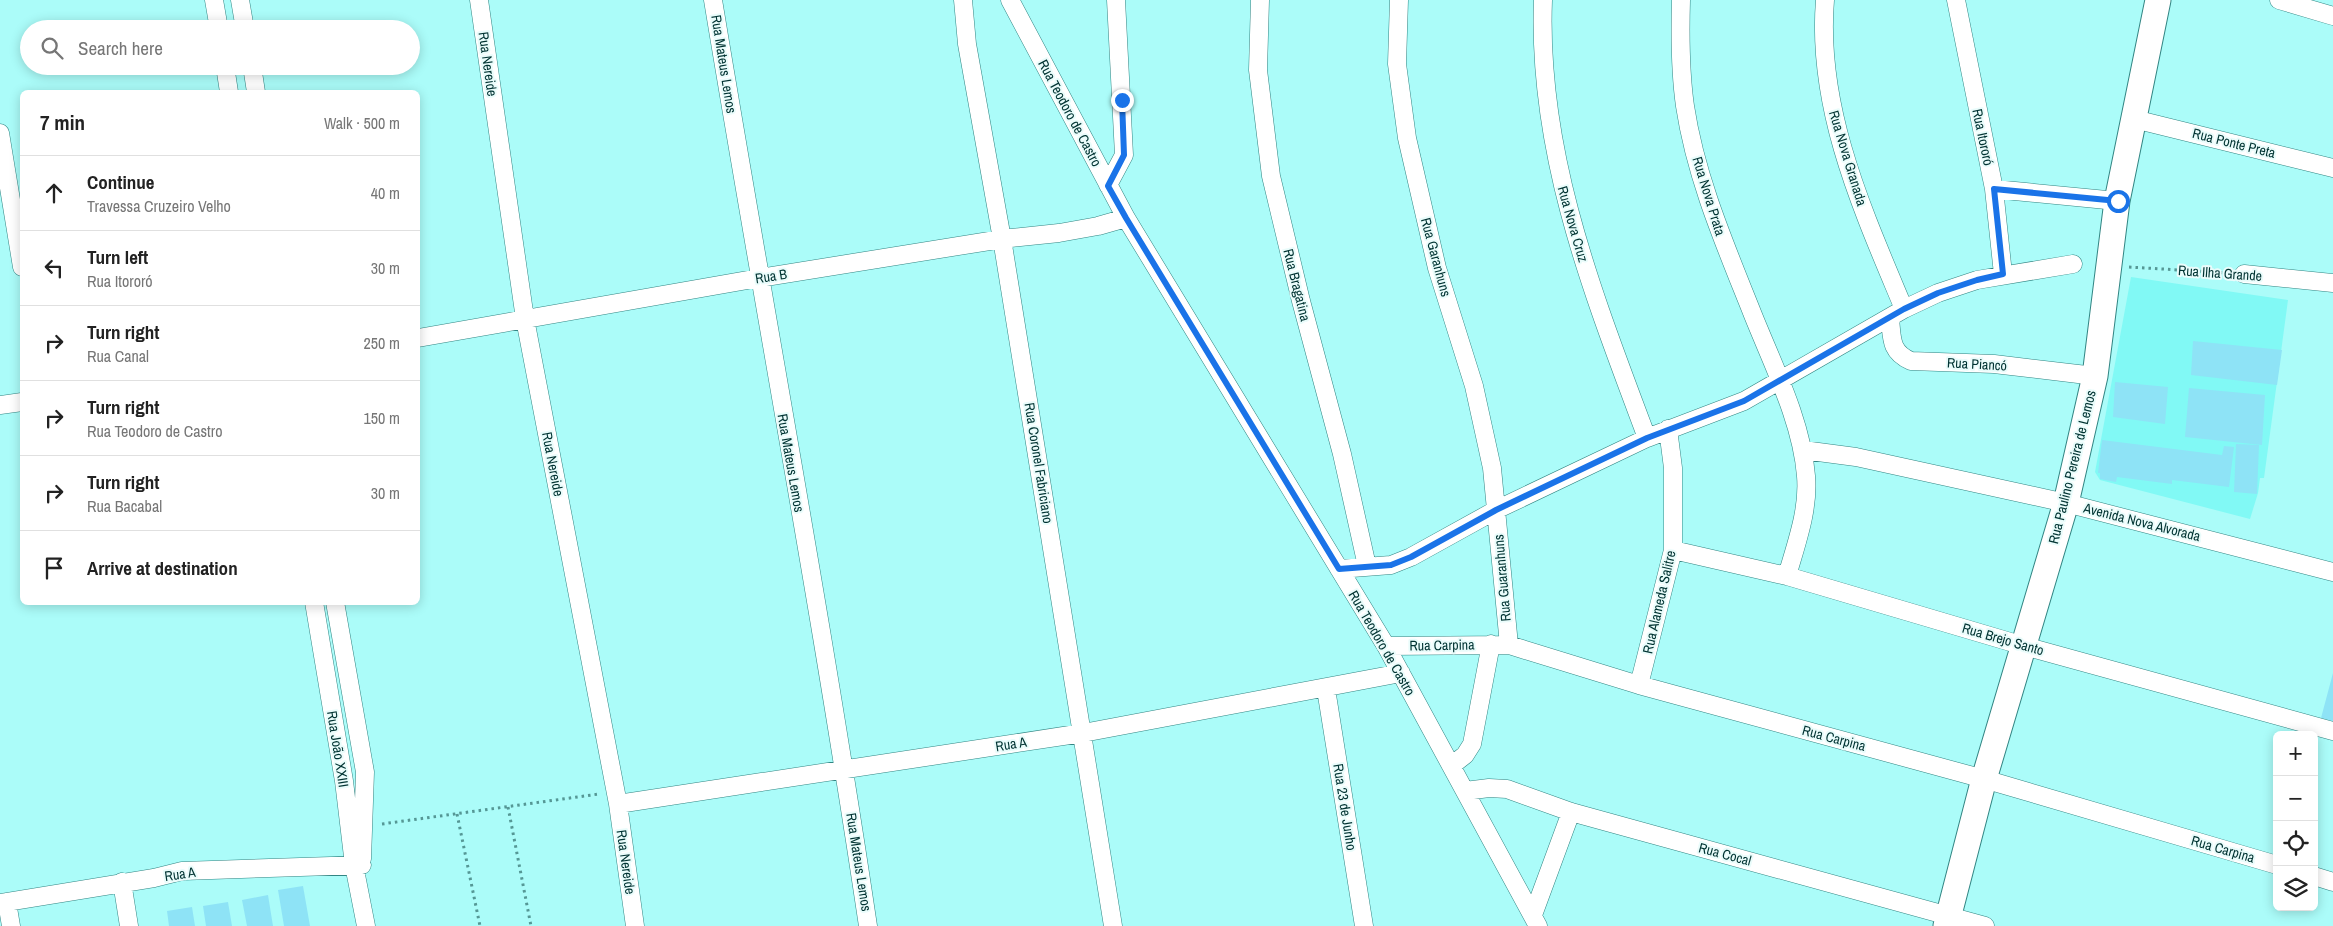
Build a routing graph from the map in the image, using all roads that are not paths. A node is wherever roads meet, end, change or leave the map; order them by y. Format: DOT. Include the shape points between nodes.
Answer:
graph roads {
  1 [pos="214,0"];
  2 [pos="240,0"];
  3 [pos="479,0"];
  4 [pos="713,0"];
  5 [pos="963,0"];
  6 [pos="1010,0"];
  7 [pos="1116,0"];
  8 [pos="1260,0"];
  9 [pos="1399,0"];
  10 [pos="1543,0"];
  11 [pos="1681,0"];
  12 [pos="1825,0"];
  13 [pos="1956,0"];
  14 [pos="2158,0"];
  15 [pos="2279,0"];
  16 [pos="2333,16"];
  17 [pos="217,20"];
  18 [pos="243,20"];
  19 [pos="226,75"];
  20 [pos="253,75"];
  21 [pos="229,90"];
  22 [pos="256,90"];
  23 [pos="2134,119"];
  24 [pos="0,133"];
  25 [pos="2333,168"];
  26 [pos="1108,186"];
  27 [pos="1994,189"];
  28 [pos="2118,201"];
  29 [pos="1126,218"];
  30 [pos="1002,239"];
  31 [pos="20,255"];
  32 [pos="2073,264"];
  33 [pos="2003,274"];
  34 [pos="2244,274"];
  35 [pos="759,278"];
  36 [pos="2333,282"];
  37 [pos="1897,314"];
  38 [pos="525,319"];
  39 [pos="420,338"];
  40 [pos="2095,376"];
  41 [pos="1780,382"];
  42 [pos="20,402"];
  43 [pos="0,405"];
  44 [pos="1668,429"];
  45 [pos="1647,438"];
  46 [pos="1803,450"];
  47 [pos="2066,503"];
  48 [pos="1496,510"];
  49 [pos="1673,550"];
  50 [pos="1367,566"];
  51 [pos="1339,569"];
  52 [pos="2333,572"];
  53 [pos="1787,576"];
  54 [pos="315,605"];
  55 [pos="336,605"];
  56 [pos="1500,644"];
  57 [pos="1386,646"];
  58 [pos="2024,646"];
  59 [pos="1402,673"];
  60 [pos="1639,685"];
  61 [pos="1326,689"];
  62 [pos="2333,731"];
  63 [pos="1083,733"];
  64 [pos="1451,766"];
  65 [pos="844,769"];
  66 [pos="1984,778"];
  67 [pos="1465,791"];
  68 [pos="617,798"];
  69 [pos="1571,812"];
  70 [pos="2273,864"];
  71 [pos="358,865"];
  72 [pos="2318,877"];
  73 [pos="122,882"];
  74 [pos="2333,882"];
  75 [pos="4,902"];
  76 [pos="1535,920"];
  77 [pos="1947,921"];
  78 [pos="12,926"];
  79 [pos="129,926"];
  80 [pos="366,926"];
  81 [pos="635,926"];
  82 [pos="868,926"];
  83 [pos="1113,926"];
  84 [pos="1364,926"];
  85 [pos="1984,926"];
  1 -- 17 [label="street"];
  2 -- 18 [label="street"];
  3 -- 38 [label="street, Rua Nereide"];
  4 -- 35 [label="street, Rua Mateus Lemos"];
  5 -- 30 [label="street, Rua Coronel Fabriciano" via="967,44"];
  6 -- 26 [label="street, Rua Teodoro de Castro"];
  7 -- 26 [label="street" via="1124,155"];
  8 -- 50 [label="street, Rua Bragatina" via="1258,70 1271,176"];
  9 -- 48 [label="street, Rua Garanhuns" via="1397,64 1407,138 1437,268 1474,386 1492,468"];
  10 -- 45 [label="street, Rua Nova Cruz" via="1547,100 1559,177 1575,237"];
  11 -- 41 [label="street, Rua Nova Prata" via="1681,69 1696,155 1714,218"];
  12 -- 37 [label="street, Rua Nova Granada" via="1826,78 1841,143"];
  13 -- 27 [label="street, Rua Itororó"];
  14 -- 23 [label="street, Rua Paulino Pereira de Lemos"];
  15 -- 16 [label="street"];
  19 -- 21 [label="street"];
  20 -- 22 [label="street"];
  23 -- 25 [label="street, Rua Ponte Preta"];
  23 -- 28 [label="street, Rua Paulino Pereira de Lemos"];
  24 -- 31 [label="street"];
  26 -- 29 [label="street, Rua Teodoro de Castro"];
  27 -- 28 [label="street"];
  27 -- 33 [label="street, Rua Itororó"];
  28 -- 40 [label="street, Rua Paulino Pereira de Lemos"];
  29 -- 30 [label="street, Rua B" via="1079,229"];
  29 -- 51 [label="street, Rua Teodoro de Castro"];
  30 -- 35 [label="street, Rua B"];
  30 -- 63 [label="street, Rua Coronel Fabriciano"];
  32 -- 33 [label="street"];
  33 -- 37 [label="street" via="1946,291"];
  34 -- 36 [label="street, Rua Ilha Grande"];
  35 -- 38 [label="street, Rua B"];
  35 -- 65 [label="street, Rua Mateus Lemos"];
  37 -- 40 [label="street, Rua Piancó" via="1895,350 1900,357"];
  37 -- 41 [label="street"];
  38 -- 39 [label="street, Rua B"];
  38 -- 68 [label="street, Rua Nereide"];
  40 -- 47 [label="street, Rua Paulino Pereira de Lemos"];
  41 -- 44 [label="street" via="1744,401"];
  41 -- 46 [label="street, Rua Nova Prata"];
  42 -- 43 [label="street"];
  44 -- 45 [label="street"];
  44 -- 49 [label="street, Rua Alameda Salitre" via="1673,468"];
  45 -- 48 [label="street"];
  46 -- 47 [label="street, Avenida Nova Alvorada" via="1856,456"];
  46 -- 53 [label="street, Rua Nova Prata" via="1807,499"];
  47 -- 52 [label="street, Avenida Nova Alvorada"];
  47 -- 58 [label="street, Rua Paulino Pereira de Lemos"];
  48 -- 50 [label="street" via="1411,557 1391,565"];
  48 -- 56 [label="street, Rua Guaranhuns"];
  49 -- 53 [label="street, Rua Brejo Santo"];
  49 -- 60 [label="street, Rua Alameda Salitre"];
  50 -- 51 [label="street"];
  51 -- 57 [label="street, Rua Teodoro de Castro"];
  53 -- 58 [label="street, Rua Brejo Santo"];
  54 -- 71 [label="street, Rua João XXIII"];
  55 -- 71 [label="street, Rua João XXIII" via="365,772 364,827"];
  56 -- 57 [label="street, Rua Carpina"];
  56 -- 60 [label="street, Rua Carpina"];
  56 -- 64 [label="street, Rua Guaranhuns" via="1472,744 1465,755"];
  57 -- 59 [label="street, Rua Teodoro de Castro"];
  58 -- 62 [label="street, Rua Brejo Santo"];
  58 -- 66 [label="street, Rua Paulino Pereira de Lemos"];
  59 -- 61 [label="street, Rua A"];
  59 -- 64 [label="street, Rua Teodoro de Castro"];
  60 -- 66 [label="street, Rua Carpina"];
  61 -- 63 [label="street, Rua A"];
  61 -- 84 [label="street, Rua 23 de Junho"];
  63 -- 65 [label="street, Rua A"];
  63 -- 83 [label="street, Rua Coronel Fabriciano"];
  64 -- 67 [label="street, Rua Teodoro de Castro"];
  65 -- 68 [label="street, Rua A"];
  65 -- 82 [label="street, Rua Mateus Lemos"];
  66 -- 70 [label="street, Rua Carpina"];
  66 -- 77 [label="street, Rua Paulino Pereira de Lemos"];
  67 -- 69 [label="street, Rua Cocal" via="1507,789"];
  67 -- 76 [label="street, Rua Teodoro de Castro"];
  68 -- 81 [label="street, Rua Nereide"];
  69 -- 76 [label="street"];
  69 -- 77 [label="street, Rua Cocal"];
  71 -- 73 [label="street, Rua A" via="182,871"];
  71 -- 80 [label="street, Rua João XXIII"];
  72 -- 74 [label="street"];
  73 -- 75 [label="street, Rua A"];
  73 -- 79 [label="street"];
  75 -- 78 [label="street"];
  77 -- 85 [label="street, Rua Cocal"];
}
